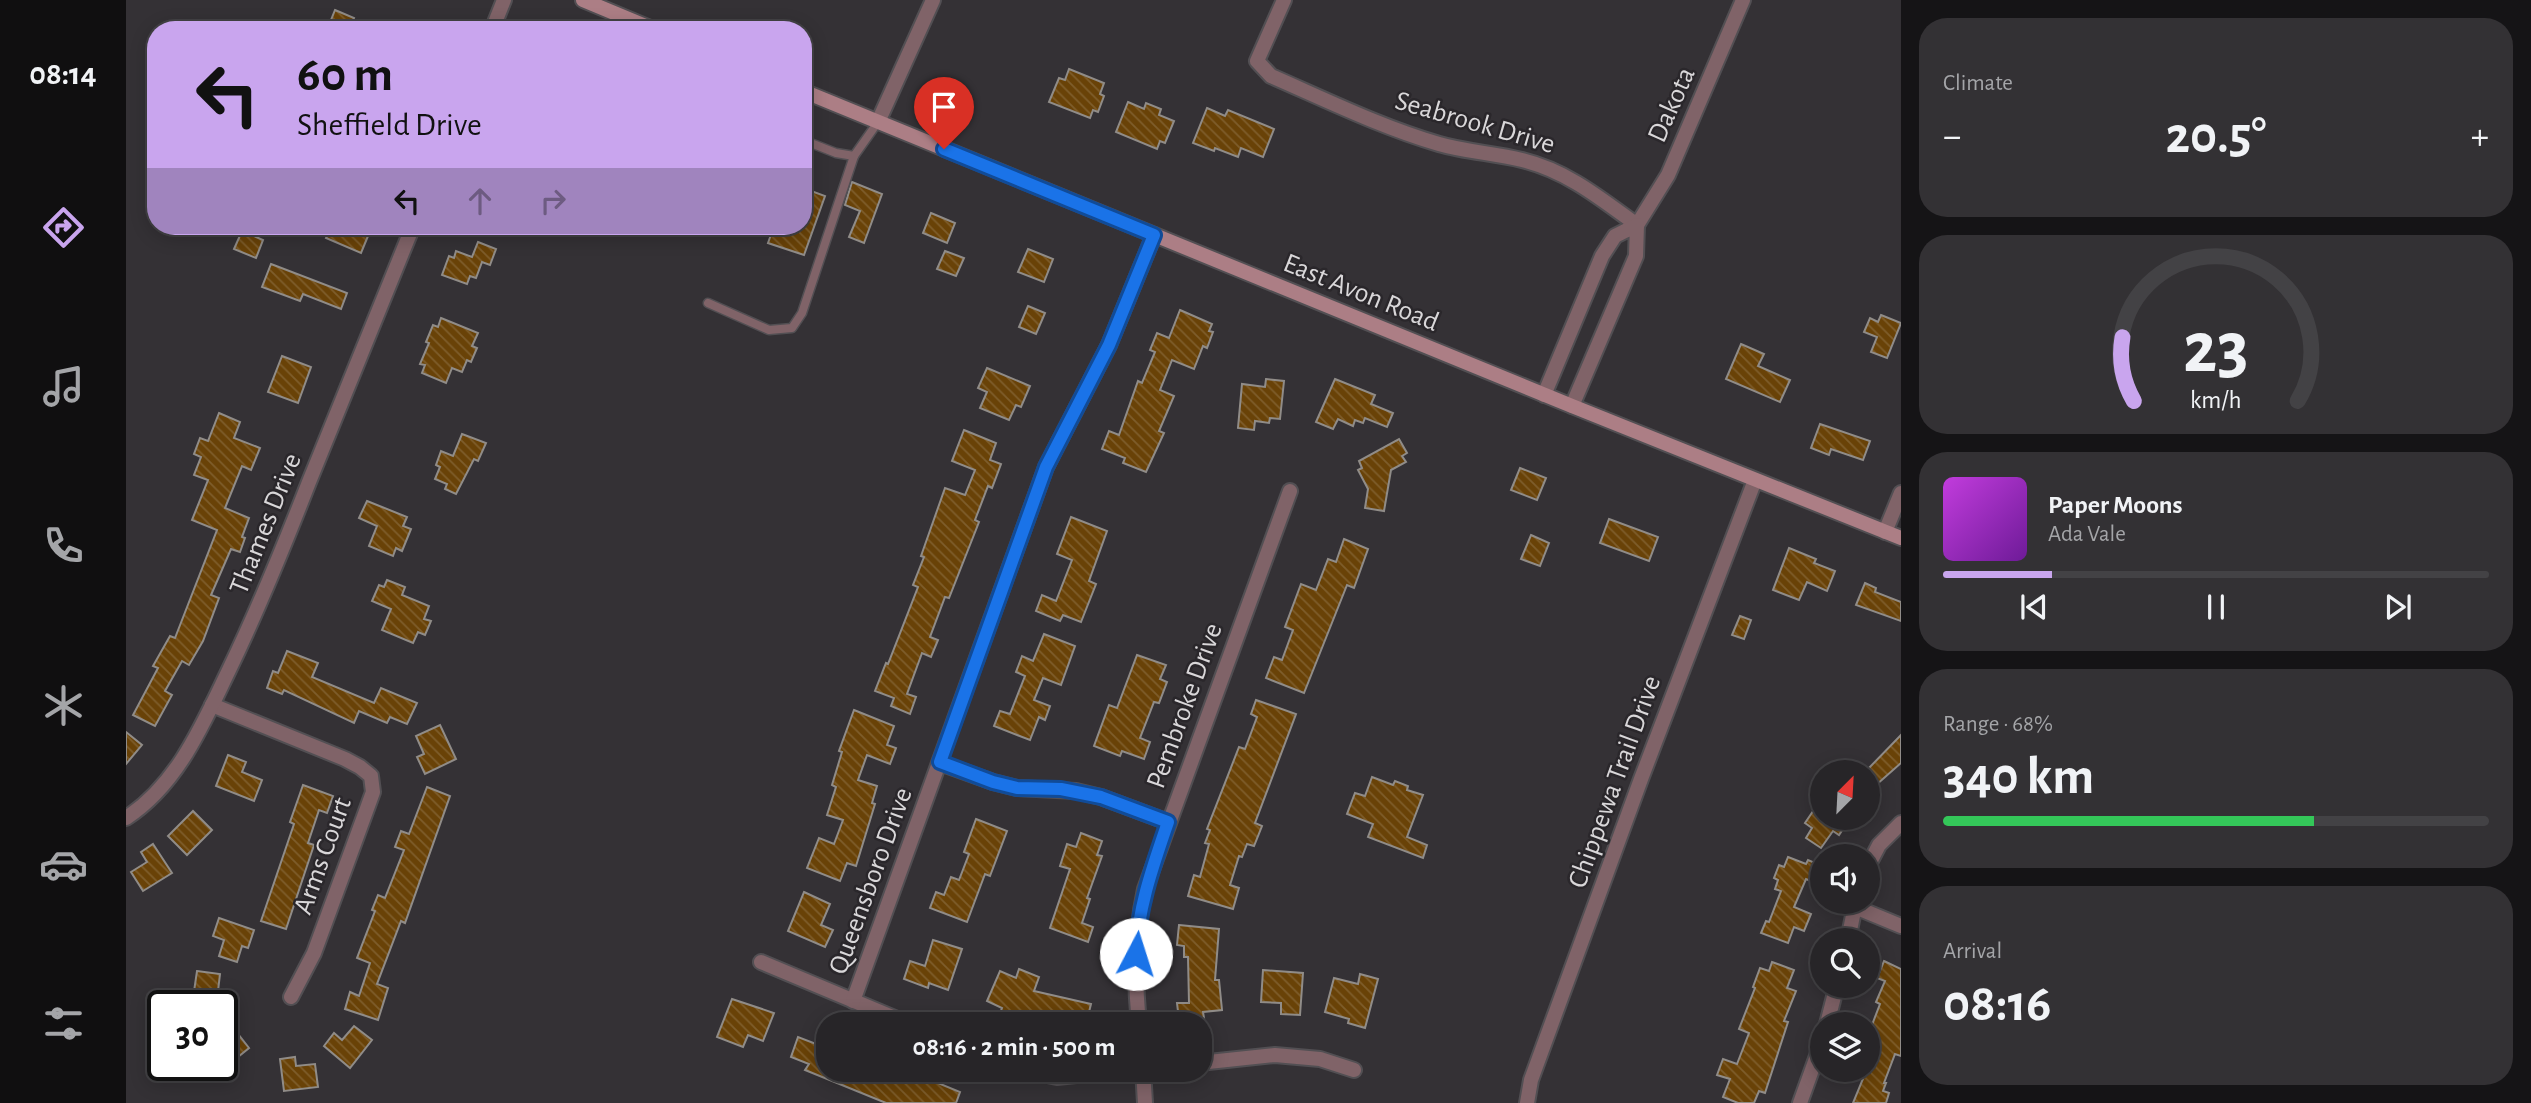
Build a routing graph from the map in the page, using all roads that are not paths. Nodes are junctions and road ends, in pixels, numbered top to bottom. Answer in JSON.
{"nodes":[{"id":1,"x":504,"y":0,"type":"edge"},
{"id":2,"x":933,"y":0,"type":"edge"},
{"id":3,"x":1284,"y":0,"type":"edge"},
{"id":4,"x":1743,"y":0,"type":"edge"},
{"id":5,"x":592,"y":2,"type":"edge"},
{"id":6,"x":496,"y":21,"type":"edge"},
{"id":7,"x":634,"y":21,"type":"edge"},
{"id":8,"x":812,"y":95,"type":"edge"},
{"id":9,"x":878,"y":122,"type":"junction"},
{"id":10,"x":812,"y":144,"type":"edge"},
{"id":11,"x":854,"y":156,"type":"junction"},
{"id":12,"x":1637,"y":225,"type":"junction"},
{"id":13,"x":409,"y":235,"type":"edge"},
{"id":14,"x":1154,"y":235,"type":"junction"},
{"id":15,"x":708,"y":303,"type":"dead end"},
{"id":16,"x":1544,"y":395,"type":"junction"},
{"id":17,"x":1572,"y":406,"type":"junction"},
{"id":18,"x":1755,"y":480,"type":"junction"},
{"id":19,"x":1290,"y":491,"type":"dead end"},
{"id":20,"x":1901,"y":493,"type":"edge"},
{"id":21,"x":1885,"y":531,"type":"junction"},
{"id":22,"x":1901,"y":538,"type":"edge"},
{"id":23,"x":212,"y":705,"type":"junction"},
{"id":24,"x":940,"y":762,"type":"junction"},
{"id":25,"x":126,"y":818,"type":"edge"},
{"id":26,"x":1168,"y":822,"type":"junction"},
{"id":27,"x":1901,"y":823,"type":"edge"},
{"id":28,"x":1880,"y":844,"type":"edge"},
{"id":29,"x":1876,"y":914,"type":"edge"},
{"id":30,"x":1901,"y":926,"type":"edge"},
{"id":31,"x":761,"y":962,"type":"dead end"},
{"id":32,"x":291,"y":996,"type":"dead end"},
{"id":33,"x":853,"y":1001,"type":"junction"},
{"id":34,"x":880,"y":1012,"type":"edge"},
{"id":35,"x":1138,"y":1012,"type":"edge"},
{"id":36,"x":1212,"y":1062,"type":"edge"},
{"id":37,"x":1354,"y":1070,"type":"dead end"},
{"id":38,"x":1810,"y":1075,"type":"edge"},
{"id":39,"x":1144,"y":1082,"type":"edge"},
{"id":40,"x":1145,"y":1103,"type":"edge"},
{"id":41,"x":1527,"y":1103,"type":"edge"},
{"id":42,"x":1800,"y":1103,"type":"edge"}],
"edges":[{"from":1,"to":6,"type":"street"},
{"from":2,"to":9,"type":"street"},
{"from":3,"to":12,"type":"street","name":"Seabrook Drive"},
{"from":4,"to":12,"type":"street","name":"Dakota"},
{"from":5,"to":7,"type":"main road"},
{"from":8,"to":9,"type":"main road","name":"East Avon Road"},
{"from":9,"to":11,"type":"lane"},
{"from":9,"to":14,"type":"main road","name":"East Avon Road"},
{"from":10,"to":11,"type":"lane"},
{"from":11,"to":15,"type":"lane"},
{"from":12,"to":16,"type":"street","name":"Dakota"},
{"from":12,"to":17,"type":"street","name":"Dakota"},
{"from":13,"to":23,"type":"street","name":"Thames Drive"},
{"from":14,"to":16,"type":"main road","name":"East Avon Road"},
{"from":14,"to":24,"type":"street","name":"Queensboro Drive"},
{"from":16,"to":17,"type":"main road","name":"East Avon Road"},
{"from":17,"to":18,"type":"main road","name":"East Avon Road"},
{"from":18,"to":21,"type":"main road","name":"East Avon Road"},
{"from":18,"to":41,"type":"street","name":"Chippewa Trail Drive"},
{"from":19,"to":26,"type":"street","name":"Pembroke Drive"},
{"from":20,"to":21,"type":"street"},
{"from":21,"to":22,"type":"main road","name":"East Avon Road"},
{"from":23,"to":25,"type":"street","name":"Thames Drive"},
{"from":23,"to":32,"type":"street","name":"Arms Court"},
{"from":24,"to":26,"type":"street"},
{"from":24,"to":33,"type":"street","name":"Queensboro Drive"},
{"from":26,"to":35,"type":"street","name":"Pembroke Drive"},
{"from":27,"to":28,"type":"street"},
{"from":29,"to":30,"type":"street"},
{"from":31,"to":33,"type":"street"},
{"from":33,"to":34,"type":"street"},
{"from":36,"to":37,"type":"street"},
{"from":38,"to":42,"type":"street"},
{"from":39,"to":40,"type":"street"}]}
